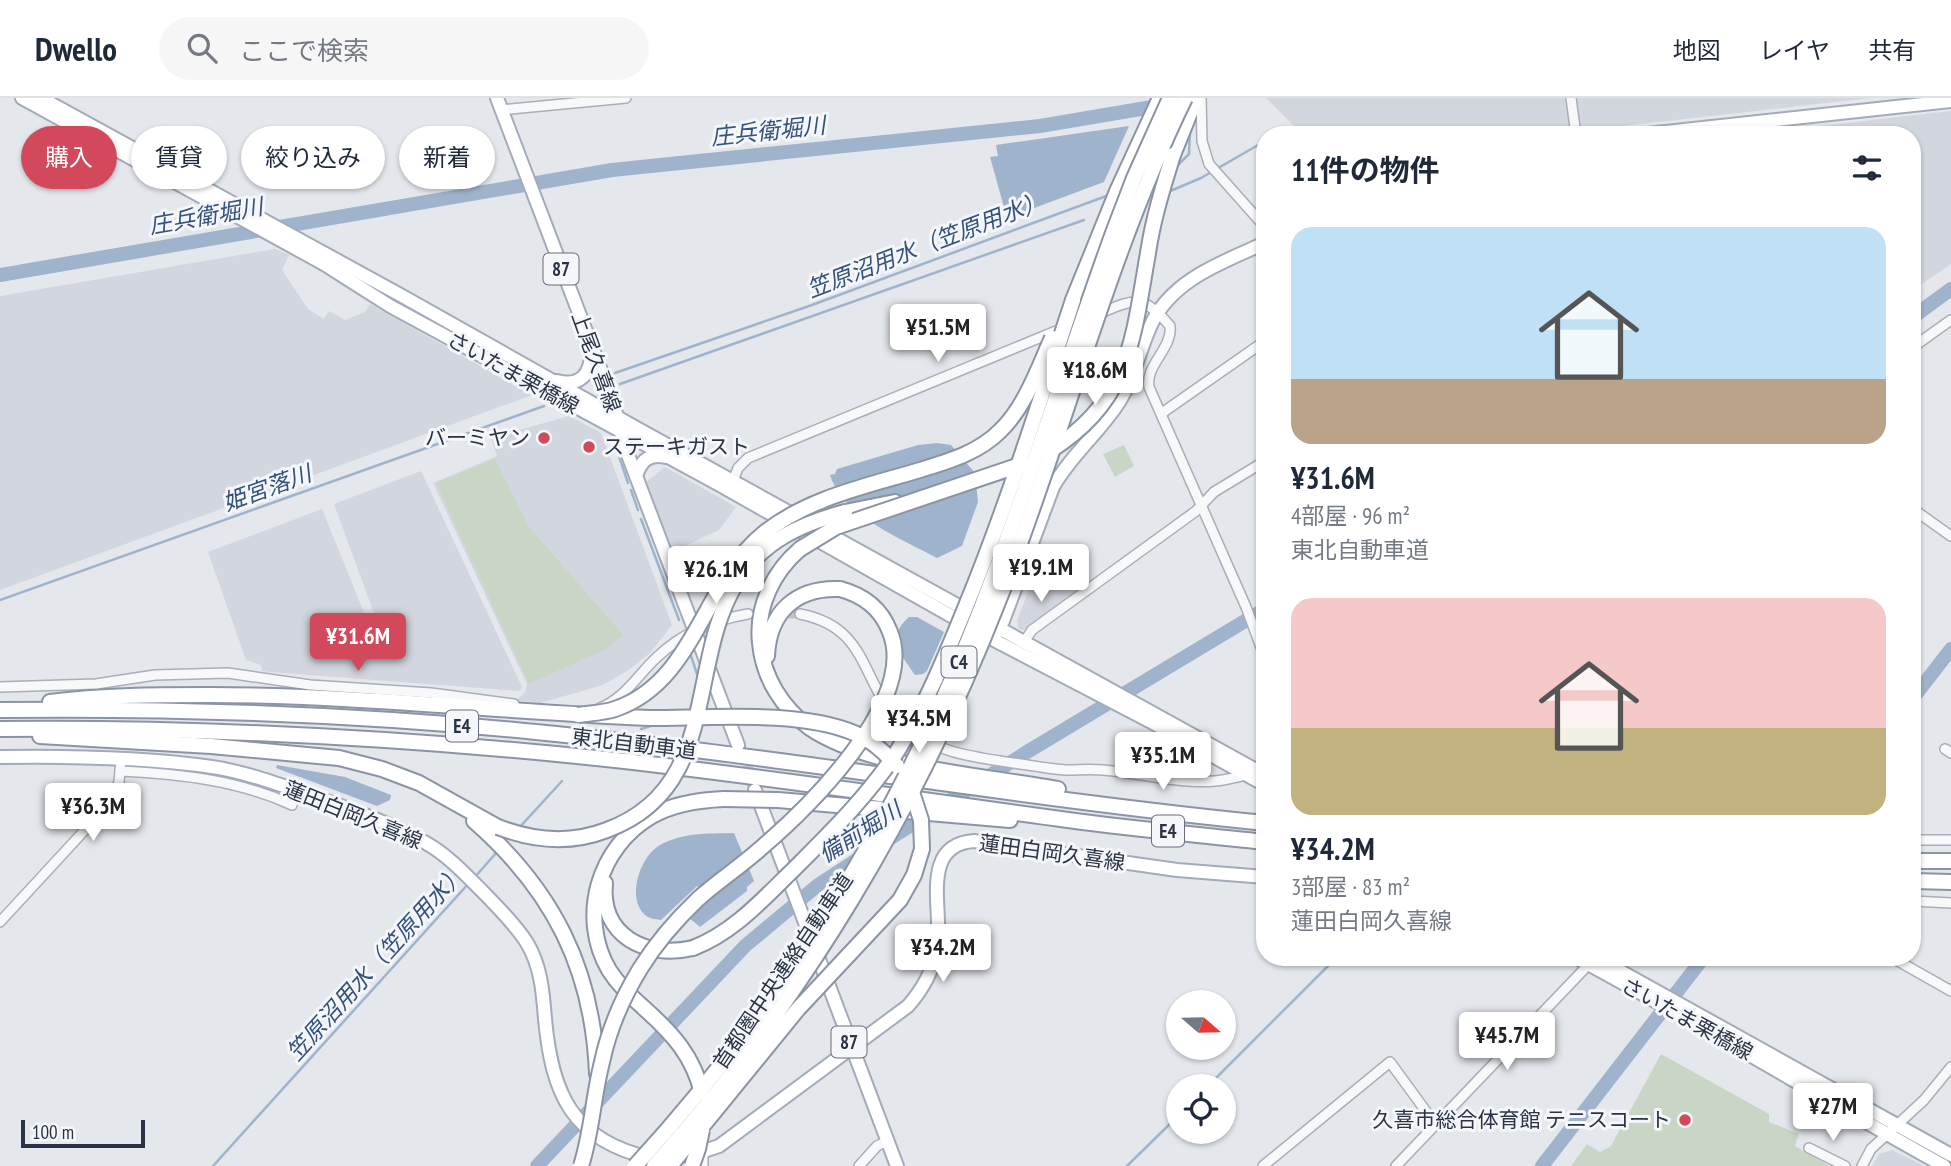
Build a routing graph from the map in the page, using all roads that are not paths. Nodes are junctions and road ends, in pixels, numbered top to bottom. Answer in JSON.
{"nodes":[{"id":1,"x":22,"y":98,"type":"edge"},
{"id":2,"x":41,"y":98,"type":"edge"},
{"id":3,"x":625,"y":98,"type":"edge"},
{"id":4,"x":1160,"y":98,"type":"edge"},
{"id":5,"x":1170,"y":98,"type":"edge"},
{"id":6,"x":1185,"y":98,"type":"edge"},
{"id":7,"x":1198,"y":98,"type":"edge"},
{"id":8,"x":1571,"y":98,"type":"edge"},
{"id":9,"x":1951,"y":101,"type":"edge"},
{"id":10,"x":499,"y":104,"type":"edge"},
{"id":11,"x":1575,"y":126,"type":"edge"},
{"id":12,"x":1720,"y":126,"type":"edge"},
{"id":13,"x":1256,"y":217,"type":"edge"},
{"id":14,"x":1256,"y":247,"type":"edge"},
{"id":15,"x":1073,"y":300,"type":"junction"},
{"id":16,"x":1158,"y":313,"type":"junction"},
{"id":17,"x":1951,"y":320,"type":"edge"},
{"id":18,"x":1921,"y":341,"type":"edge"},
{"id":19,"x":1256,"y":347,"type":"edge"},
{"id":20,"x":592,"y":348,"type":"junction"},
{"id":21,"x":546,"y":377,"type":"junction"},
{"id":22,"x":1162,"y":413,"type":"junction"},
{"id":23,"x":617,"y":416,"type":"junction"},
{"id":24,"x":620,"y":430,"type":"junction"},
{"id":25,"x":670,"y":458,"type":"junction"},
{"id":26,"x":1256,"y":466,"type":"edge"},
{"id":27,"x":636,"y":476,"type":"junction"},
{"id":28,"x":733,"y":481,"type":"junction"},
{"id":29,"x":924,"y":497,"type":"junction"},
{"id":30,"x":1202,"y":506,"type":"junction"},
{"id":31,"x":1921,"y":515,"type":"edge"},
{"id":32,"x":1951,"y":536,"type":"edge"},
{"id":33,"x":748,"y":614,"type":"tunnel mouth"},
{"id":34,"x":800,"y":614,"type":"tunnel mouth"},
{"id":35,"x":694,"y":630,"type":"junction"},
{"id":36,"x":995,"y":634,"type":"junction"},
{"id":37,"x":1256,"y":635,"type":"edge"},
{"id":38,"x":1024,"y":642,"type":"junction"},
{"id":39,"x":0,"y":687,"type":"edge"},
{"id":40,"x":774,"y":688,"type":"junction"},
{"id":41,"x":1098,"y":689,"type":"junction"},
{"id":42,"x":0,"y":709,"type":"edge"},
{"id":43,"x":578,"y":715,"type":"junction"},
{"id":44,"x":0,"y":730,"type":"edge"},
{"id":45,"x":738,"y":745,"type":"tunnel mouth"},
{"id":46,"x":3,"y":757,"type":"edge"},
{"id":47,"x":121,"y":765,"type":"junction"},
{"id":48,"x":1256,"y":770,"type":"edge"},
{"id":49,"x":1256,"y":773,"type":"edge"},
{"id":50,"x":755,"y":790,"type":"tunnel mouth"},
{"id":51,"x":292,"y":805,"type":"dead end"},
{"id":52,"x":1138,"y":808,"type":"junction"},
{"id":53,"x":1070,"y":820,"type":"junction"},
{"id":54,"x":1256,"y":822,"type":"edge"},
{"id":55,"x":495,"y":832,"type":"junction"},
{"id":56,"x":1921,"y":840,"type":"edge"},
{"id":57,"x":1951,"y":840,"type":"edge"},
{"id":58,"x":1256,"y":841,"type":"edge"},
{"id":59,"x":615,"y":852,"type":"junction"},
{"id":60,"x":1921,"y":861,"type":"edge"},
{"id":61,"x":1951,"y":861,"type":"edge"},
{"id":62,"x":1256,"y":876,"type":"edge"},
{"id":63,"x":1921,"y":881,"type":"edge"},
{"id":64,"x":1951,"y":882,"type":"edge"},
{"id":65,"x":1921,"y":902,"type":"edge"},
{"id":66,"x":1951,"y":904,"type":"edge"},
{"id":67,"x":0,"y":922,"type":"edge"},
{"id":68,"x":1587,"y":966,"type":"edge"},
{"id":69,"x":1606,"y":966,"type":"edge"},
{"id":70,"x":1907,"y":966,"type":"edge"},
{"id":71,"x":1951,"y":991,"type":"edge"},
{"id":72,"x":1677,"y":1008,"type":"junction"},
{"id":73,"x":852,"y":1048,"type":"junction"},
{"id":74,"x":1951,"y":1067,"type":"edge"},
{"id":75,"x":597,"y":1087,"type":"junction"},
{"id":76,"x":1436,"y":1125,"type":"junction"},
{"id":77,"x":1897,"y":1125,"type":"junction"},
{"id":78,"x":1885,"y":1134,"type":"junction"},
{"id":79,"x":887,"y":1141,"type":"junction"},
{"id":80,"x":1809,"y":1148,"type":"dead end"},
{"id":81,"x":1951,"y":1155,"type":"edge"},
{"id":82,"x":703,"y":1160,"type":"edge"},
{"id":83,"x":581,"y":1166,"type":"edge"},
{"id":84,"x":635,"y":1166,"type":"edge"},
{"id":85,"x":654,"y":1166,"type":"edge"},
{"id":86,"x":670,"y":1166,"type":"edge"},
{"id":87,"x":692,"y":1166,"type":"edge"},
{"id":88,"x":859,"y":1166,"type":"edge"},
{"id":89,"x":897,"y":1166,"type":"edge"},
{"id":90,"x":1263,"y":1166,"type":"edge"},
{"id":91,"x":1396,"y":1166,"type":"edge"},
{"id":92,"x":1845,"y":1166,"type":"edge"},
{"id":93,"x":1862,"y":1166,"type":"edge"},
{"id":94,"x":1944,"y":1166,"type":"edge"}],
"edges":[{"from":1,"to":24,"type":"main road","name":"さいたま栗橋線"},
{"from":2,"to":21,"type":"main road","name":"さいたま栗橋線"},
{"from":3,"to":10,"type":"street"},
{"from":4,"to":15,"type":"highway"},
{"from":5,"to":84,"type":"highway","name":"首都圏中央連絡自動車道","number":"C4","bridge":true},
{"from":6,"to":85,"type":"highway","name":"首都圏中央連絡自動車道","number":"C4","bridge":true},
{"from":7,"to":13,"type":"street"},
{"from":7,"to":29,"type":"highway","bridge":true},
{"from":8,"to":11,"type":"street"},
{"from":9,"to":12,"type":"main road"},
{"from":10,"to":20,"type":"main road","name":"上尾久喜線","number":"87"},
{"from":14,"to":16,"type":"main road"},
{"from":15,"to":43,"type":"highway","bridge":true},
{"from":15,"to":59,"type":"highway","bridge":true},
{"from":16,"to":22,"type":"street"},
{"from":16,"to":28,"type":"street"},
{"from":16,"to":36,"type":"main road"},
{"from":17,"to":18,"type":"street"},
{"from":19,"to":22,"type":"street"},
{"from":20,"to":21,"type":"main road"},
{"from":20,"to":23,"type":"main road","name":"上尾久喜線","number":"87"},
{"from":21,"to":23,"type":"main road","name":"さいたま栗橋線"},
{"from":22,"to":30,"type":"street"},
{"from":23,"to":24,"type":"main road","name":"上尾久喜線","number":"87"},
{"from":23,"to":28,"type":"main road","name":"さいたま栗橋線"},
{"from":24,"to":25,"type":"main road","name":"さいたま栗橋線"},
{"from":24,"to":27,"type":"main road","name":"上尾久喜線","number":"87"},
{"from":25,"to":27,"type":"main road"},
{"from":25,"to":36,"type":"main road","name":"さいたま栗橋線"},
{"from":26,"to":30,"type":"street"},
{"from":27,"to":35,"type":"main road","name":"上尾久喜線","number":"87"},
{"from":28,"to":36,"type":"main road","name":"さいたま栗橋線"},
{"from":29,"to":40,"type":"highway","bridge":true},
{"from":29,"to":55,"type":"highway","bridge":true},
{"from":30,"to":37,"type":"street"},
{"from":30,"to":38,"type":"street"},
{"from":31,"to":32,"type":"street"},
{"from":33,"to":35,"type":"street"},
{"from":34,"to":49,"type":"street"},
{"from":35,"to":39,"type":"street"},
{"from":35,"to":45,"type":"main road","name":"上尾久喜線","number":"87"},
{"from":36,"to":38,"type":"main road","name":"さいたま栗橋線"},
{"from":36,"to":41,"type":"main road","name":"さいたま栗橋線"},
{"from":38,"to":41,"type":"main road","name":"さいたま栗橋線"},
{"from":40,"to":52,"type":"highway"},
{"from":40,"to":75,"type":"highway","bridge":true},
{"from":41,"to":48,"type":"main road","name":"さいたま栗橋線"},
{"from":42,"to":43,"type":"highway"},
{"from":42,"to":52,"type":"highway","name":"東北自動車道","number":"E4"},
{"from":43,"to":86,"type":"highway","bridge":true},
{"from":44,"to":53,"type":"highway","name":"東北自動車道","number":"E4","bridge":true},
{"from":44,"to":55,"type":"highway"},
{"from":46,"to":47,"type":"main road","name":"蓮田白岡久喜線"},
{"from":47,"to":51,"type":"street"},
{"from":47,"to":67,"type":"street"},
{"from":47,"to":82,"type":"main road","name":"蓮田白岡久喜線"},
{"from":50,"to":73,"type":"main road","number":"87"},
{"from":52,"to":54,"type":"highway","name":"東北自動車道","number":"E4"},
{"from":53,"to":58,"type":"highway","name":"東北自動車道","number":"E4"},
{"from":53,"to":59,"type":"highway","bridge":true},
{"from":55,"to":75,"type":"highway","bridge":true},
{"from":56,"to":57,"type":"street"},
{"from":59,"to":87,"type":"highway","bridge":true},
{"from":60,"to":61,"type":"highway"},
{"from":62,"to":73,"type":"main road","name":"蓮田白岡久喜線"},
{"from":63,"to":64,"type":"highway"},
{"from":65,"to":66,"type":"street"},
{"from":68,"to":76,"type":"street"},
{"from":69,"to":72,"type":"main road","name":"さいたま栗橋線"},
{"from":70,"to":71,"type":"street"},
{"from":72,"to":77,"type":"main road","name":"さいたま栗橋線"},
{"from":72,"to":78,"type":"main road","name":"さいたま栗橋線"},
{"from":73,"to":79,"type":"main road","number":"87"},
{"from":73,"to":82,"type":"main road","name":"蓮田白岡久喜線"},
{"from":74,"to":77,"type":"street"},
{"from":75,"to":83,"type":"highway","bridge":true},
{"from":76,"to":90,"type":"street"},
{"from":76,"to":91,"type":"street"},
{"from":77,"to":78,"type":"street"},
{"from":77,"to":81,"type":"main road","name":"さいたま栗橋線"},
{"from":78,"to":93,"type":"street"},
{"from":78,"to":94,"type":"main road","name":"さいたま栗橋線"},
{"from":79,"to":88,"type":"street"},
{"from":79,"to":89,"type":"main road","number":"87"},
{"from":80,"to":92,"type":"street"}]}
